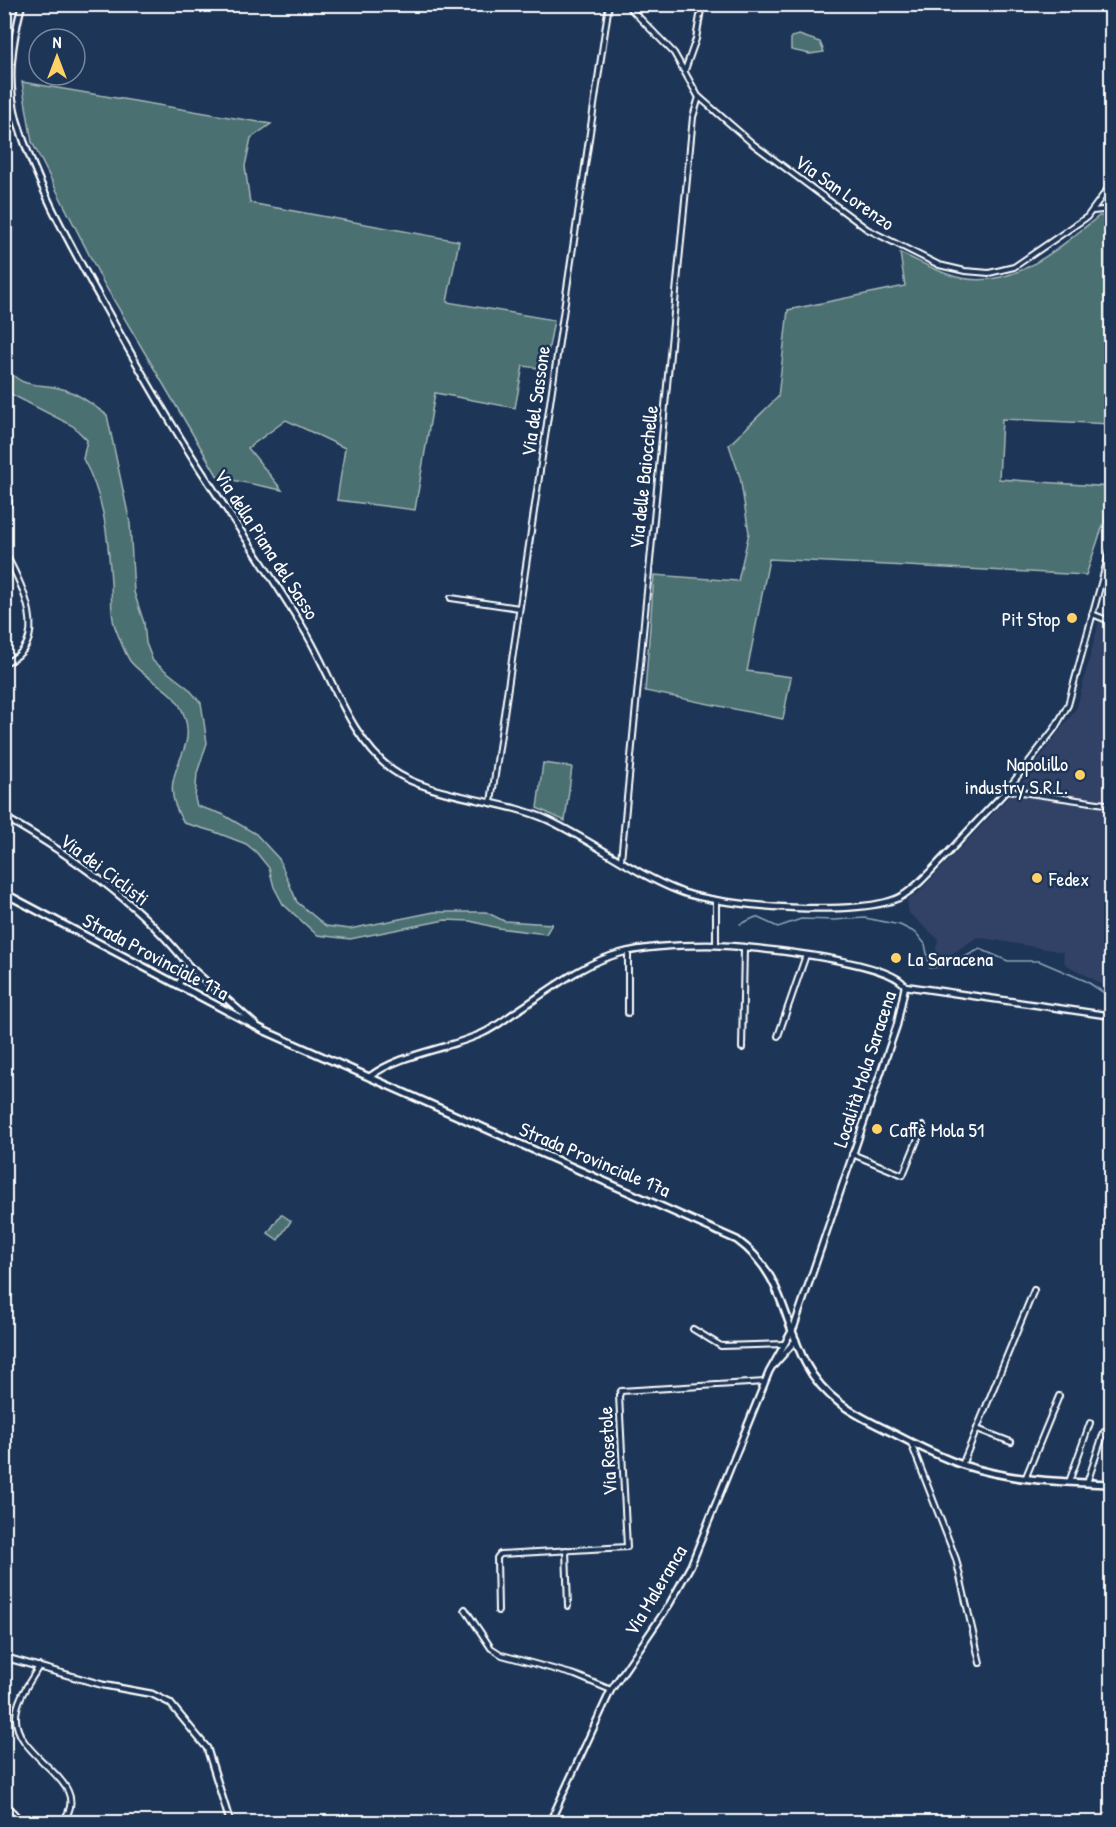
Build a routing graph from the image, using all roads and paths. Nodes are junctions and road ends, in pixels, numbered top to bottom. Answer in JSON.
{"nodes":[{"id":1,"x":22,"y":4,"type":"edge"},
{"id":2,"x":609,"y":4,"type":"edge"},
{"id":3,"x":626,"y":4,"type":"edge"},
{"id":4,"x":702,"y":4,"type":"edge"},
{"id":5,"x":685,"y":70,"type":"junction"},
{"id":6,"x":699,"y":97,"type":"junction"},
{"id":7,"x":1112,"y":183,"type":"edge"},
{"id":8,"x":1112,"y":209,"type":"edge"},
{"id":9,"x":1093,"y":212,"type":"junction"},
{"id":10,"x":4,"y":485,"type":"edge"},
{"id":11,"x":4,"y":517,"type":"edge"},
{"id":12,"x":1112,"y":543,"type":"edge"},
{"id":13,"x":4,"y":551,"type":"edge"},
{"id":14,"x":451,"y":598,"type":"dead end"},
{"id":15,"x":519,"y":608,"type":"junction"},
{"id":16,"x":1092,"y":614,"type":"junction"},
{"id":17,"x":1112,"y":622,"type":"edge"},
{"id":18,"x":4,"y":663,"type":"edge"},
{"id":19,"x":1007,"y":790,"type":"junction"},
{"id":20,"x":491,"y":802,"type":"junction"},
{"id":21,"x":1111,"y":804,"type":"edge"},
{"id":22,"x":4,"y":817,"type":"edge"},
{"id":23,"x":621,"y":860,"type":"junction"},
{"id":24,"x":4,"y":893,"type":"edge"},
{"id":25,"x":716,"y":902,"type":"junction"},
{"id":26,"x":717,"y":945,"type":"junction"},
{"id":27,"x":744,"y":948,"type":"junction"},
{"id":28,"x":628,"y":951,"type":"junction"},
{"id":29,"x":806,"y":954,"type":"junction"},
{"id":30,"x":189,"y":966,"type":"junction"},
{"id":31,"x":178,"y":985,"type":"junction"},
{"id":32,"x":905,"y":986,"type":"junction"},
{"id":33,"x":628,"y":1013,"type":"dead end"},
{"id":34,"x":1112,"y":1016,"type":"edge"},
{"id":35,"x":258,"y":1027,"type":"junction"},
{"id":36,"x":778,"y":1036,"type":"dead end"},
{"id":37,"x":742,"y":1048,"type":"dead end"},
{"id":38,"x":369,"y":1077,"type":"junction"},
{"id":39,"x":923,"y":1126,"type":"dead end"},
{"id":40,"x":852,"y":1154,"type":"junction"},
{"id":41,"x":1034,"y":1290,"type":"dead end"},
{"id":42,"x":693,"y":1329,"type":"dead end"},
{"id":43,"x":792,"y":1331,"type":"junction"},
{"id":44,"x":796,"y":1340,"type":"junction"},
{"id":45,"x":784,"y":1344,"type":"junction"},
{"id":46,"x":772,"y":1367,"type":"junction"},
{"id":47,"x":765,"y":1382,"type":"junction"},
{"id":48,"x":1059,"y":1396,"type":"dead end"},
{"id":49,"x":1090,"y":1423,"type":"dead end"},
{"id":50,"x":977,"y":1429,"type":"junction"},
{"id":51,"x":1104,"y":1432,"type":"dead end"},
{"id":52,"x":910,"y":1442,"type":"junction"},
{"id":53,"x":1011,"y":1442,"type":"dead end"},
{"id":54,"x":962,"y":1465,"type":"junction"},
{"id":55,"x":1024,"y":1479,"type":"junction"},
{"id":56,"x":1069,"y":1483,"type":"junction"},
{"id":57,"x":1087,"y":1484,"type":"junction"},
{"id":58,"x":1112,"y":1484,"type":"edge"},
{"id":59,"x":566,"y":1550,"type":"junction"},
{"id":60,"x":568,"y":1606,"type":"dead end"},
{"id":61,"x":465,"y":1609,"type":"dead end"},
{"id":62,"x":498,"y":1611,"type":"dead end"},
{"id":63,"x":4,"y":1657,"type":"edge"},
{"id":64,"x":980,"y":1663,"type":"dead end"},
{"id":65,"x":39,"y":1665,"type":"junction"},
{"id":66,"x":611,"y":1690,"type":"junction"},
{"id":67,"x":4,"y":1802,"type":"edge"},
{"id":68,"x":22,"y":1822,"type":"edge"},
{"id":69,"x":62,"y":1822,"type":"edge"},
{"id":70,"x":230,"y":1822,"type":"edge"},
{"id":71,"x":550,"y":1822,"type":"edge"}],
"edges":[{"from":1,"to":20,"type":"street","name":"Via della Piana del Sasso"},
{"from":2,"to":15,"type":"street","name":"Via del Sassone"},
{"from":3,"to":5,"type":"street","name":"Via San Lorenzo"},
{"from":4,"to":5,"type":"street"},
{"from":5,"to":6,"type":"street","name":"Via San Lorenzo"},
{"from":6,"to":9,"type":"street","name":"Via San Lorenzo"},
{"from":6,"to":23,"type":"street","name":"Via delle Baiocchelle"},
{"from":7,"to":9,"type":"street"},
{"from":8,"to":9,"type":"street"},
{"from":10,"to":11,"type":"street"},
{"from":12,"to":16,"type":"street"},
{"from":13,"to":18,"type":"street"},
{"from":14,"to":15,"type":"street"},
{"from":15,"to":20,"type":"street","name":"Via del Sassone"},
{"from":16,"to":17,"type":"street"},
{"from":16,"to":19,"type":"street"},
{"from":19,"to":21,"type":"street"},
{"from":19,"to":25,"type":"street","name":"Via della Piana del Sasso"},
{"from":20,"to":23,"type":"street","name":"Via della Piana del Sasso"},
{"from":22,"to":30,"type":"street","name":"Via dei Ciclisti"},
{"from":23,"to":25,"type":"street","name":"Via della Piana del Sasso"},
{"from":24,"to":31,"type":"main road","name":"Strada Provinciale 17a"},
{"from":25,"to":26,"type":"street"},
{"from":26,"to":27,"type":"street","name":"Località Mola Saracena"},
{"from":26,"to":28,"type":"street","name":"Località Mola Saracena"},
{"from":27,"to":29,"type":"street","name":"Località Mola Saracena"},
{"from":27,"to":37,"type":"street"},
{"from":28,"to":33,"type":"street"},
{"from":28,"to":38,"type":"street","name":"Località Mola Saracena"},
{"from":29,"to":32,"type":"street","name":"Località Mola Saracena"},
{"from":29,"to":36,"type":"street"},
{"from":30,"to":31,"type":"street"},
{"from":30,"to":35,"type":"street","name":"Via dei Ciclisti"},
{"from":31,"to":35,"type":"main road","name":"Strada Provinciale 17a"},
{"from":32,"to":34,"type":"street"},
{"from":32,"to":40,"type":"street","name":"Località Mola Saracena"},
{"from":35,"to":38,"type":"main road","name":"Strada Provinciale 17a"},
{"from":38,"to":43,"type":"main road","name":"Strada Provinciale 17a"},
{"from":39,"to":40,"type":"street"},
{"from":40,"to":43,"type":"street","name":"Località Mola Saracena"},
{"from":41,"to":50,"type":"street"},
{"from":42,"to":45,"type":"street"},
{"from":43,"to":44,"type":"main road","name":"Strada Provinciale 17a"},
{"from":43,"to":45,"type":"street","name":"Località Mola Saracena"},
{"from":44,"to":46,"type":"street"},
{"from":44,"to":52,"type":"main road","name":"Strada Provinciale 17a"},
{"from":45,"to":46,"type":"street","name":"Località Mola Saracena"},
{"from":46,"to":47,"type":"street","name":"Via Maleranca"},
{"from":47,"to":59,"type":"street","name":"Via Rosetole"},
{"from":47,"to":66,"type":"street","name":"Via Maleranca"},
{"from":48,"to":55,"type":"street"},
{"from":49,"to":56,"type":"street"},
{"from":50,"to":53,"type":"street"},
{"from":50,"to":54,"type":"street"},
{"from":51,"to":57,"type":"street"},
{"from":52,"to":54,"type":"main road","name":"Strada Provinciale 17a"},
{"from":52,"to":64,"type":"street"},
{"from":54,"to":55,"type":"main road","name":"Strada Provinciale 17a"},
{"from":55,"to":56,"type":"main road","name":"Strada Provinciale 17a"},
{"from":56,"to":57,"type":"main road","name":"Strada Provinciale 17a"},
{"from":57,"to":58,"type":"main road","name":"Strada Provinciale 17a"},
{"from":59,"to":60,"type":"street"},
{"from":59,"to":62,"type":"street"},
{"from":61,"to":66,"type":"street"},
{"from":63,"to":65,"type":"street"},
{"from":65,"to":69,"type":"street"},
{"from":65,"to":70,"type":"street"},
{"from":66,"to":71,"type":"street","name":"Via Maleranca"},
{"from":67,"to":68,"type":"street"}]}
